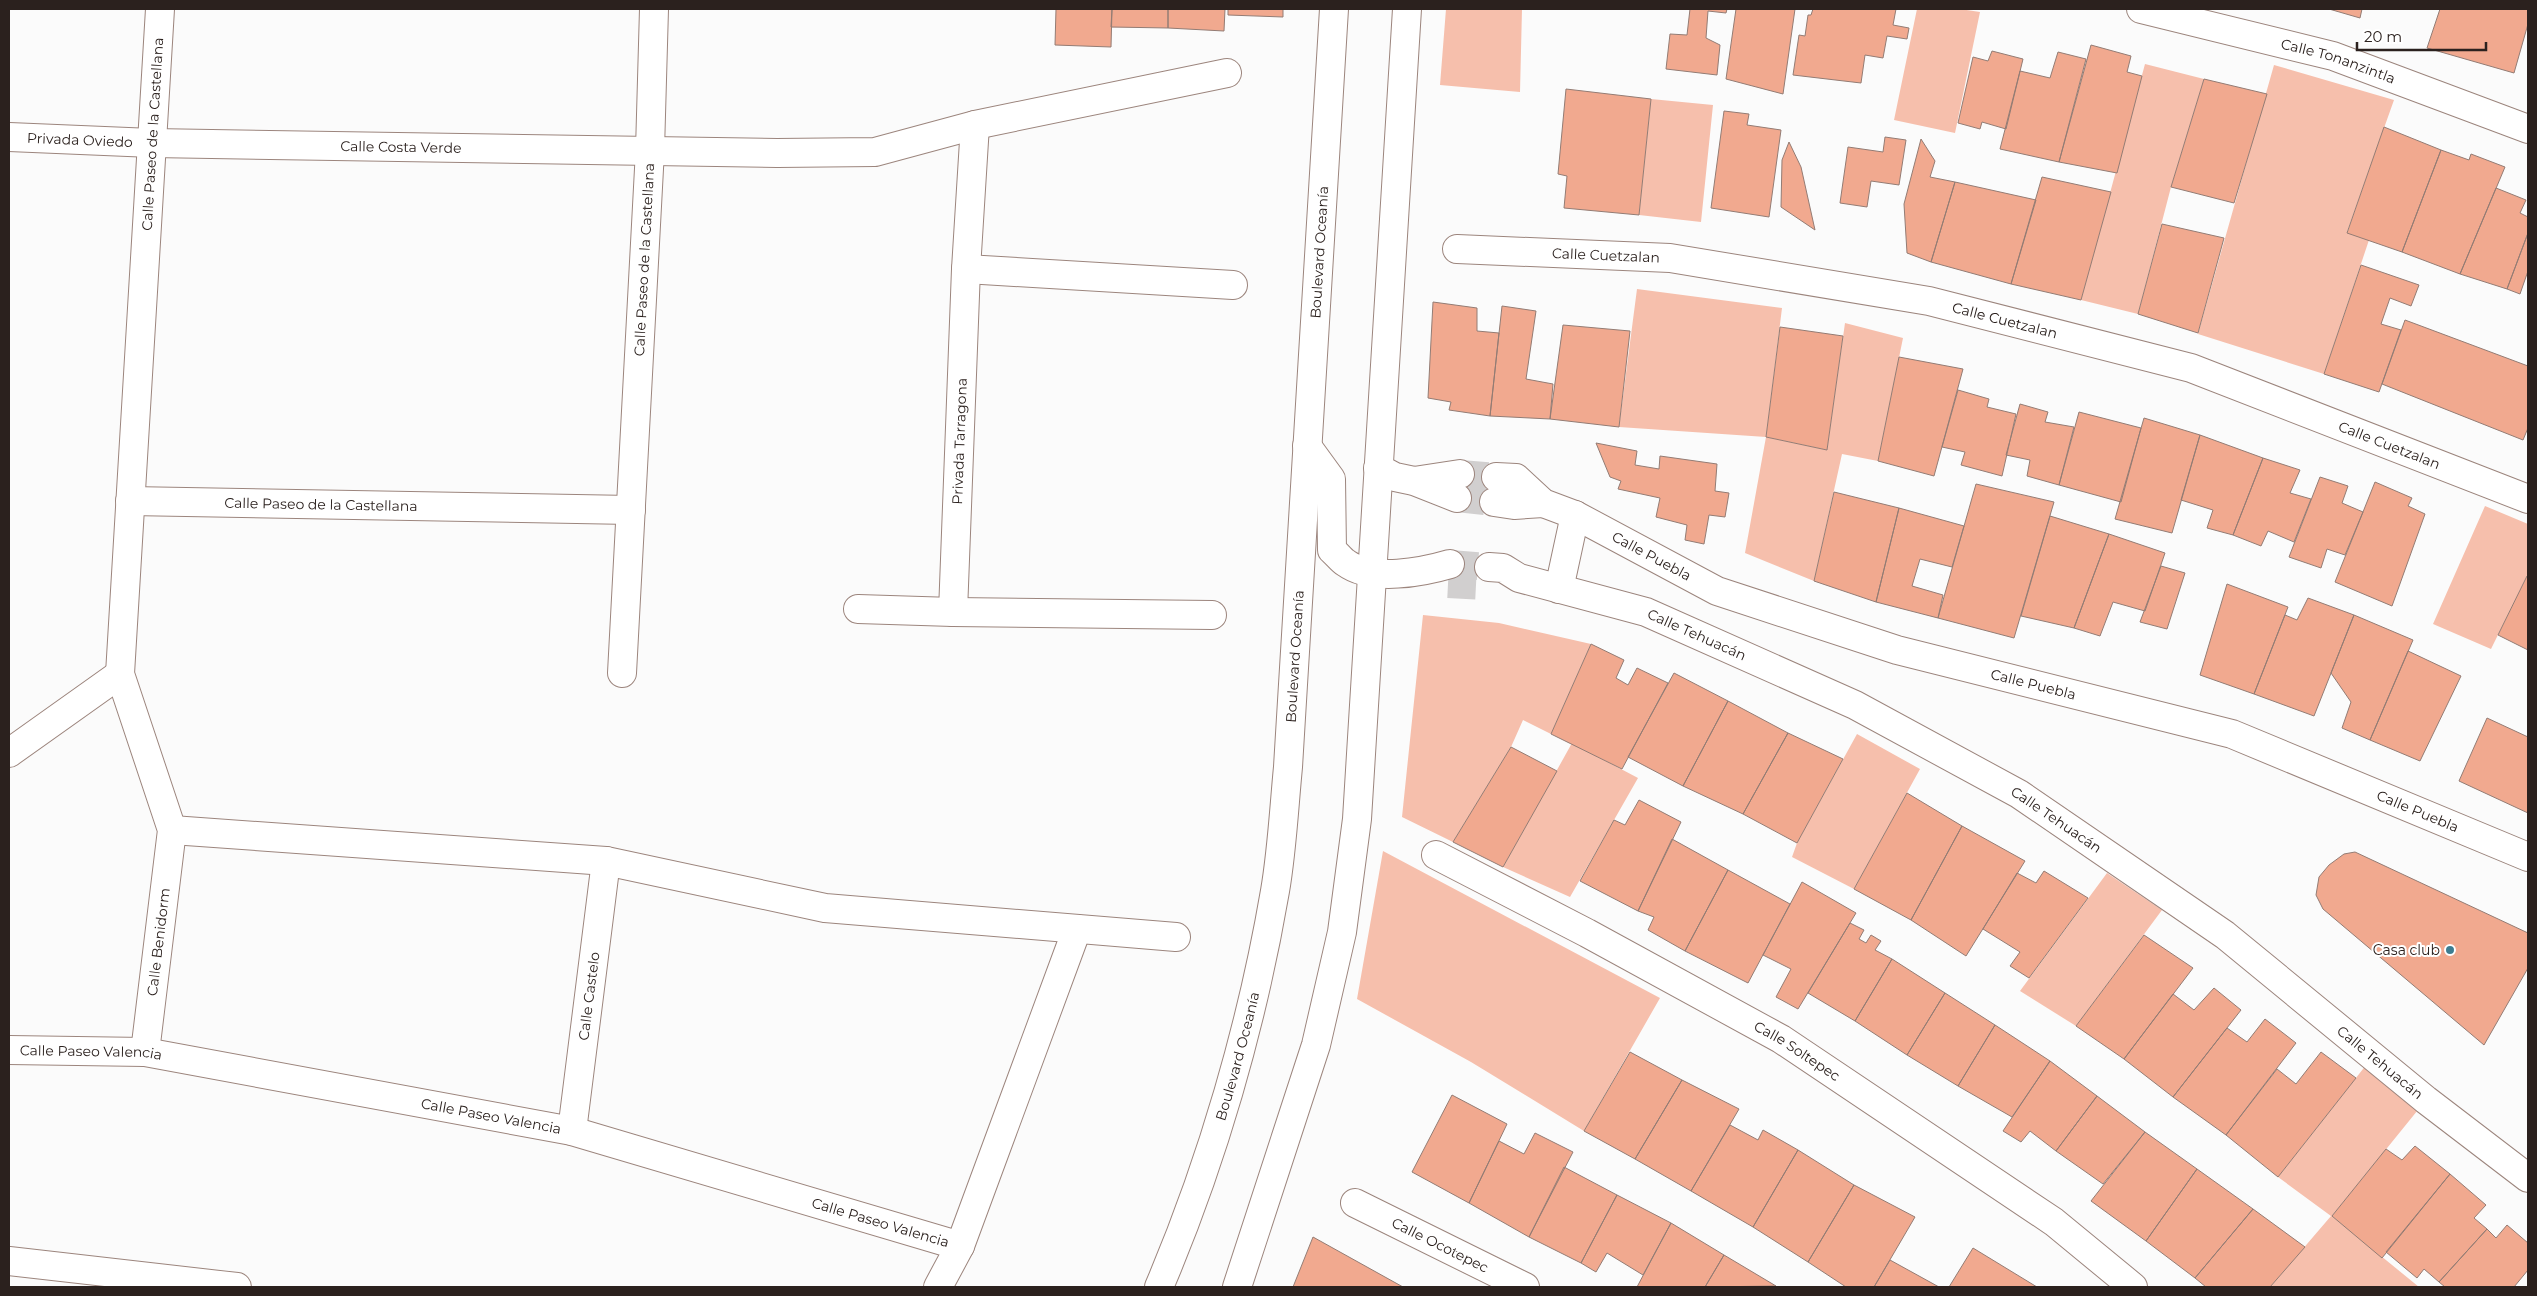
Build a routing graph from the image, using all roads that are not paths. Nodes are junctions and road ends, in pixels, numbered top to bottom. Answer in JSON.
{"nodes":[{"id":1,"x":160,"y":9,"type":"edge"},
{"id":2,"x":654,"y":9,"type":"edge"},
{"id":3,"x":1334,"y":9,"type":"edge"},
{"id":4,"x":1406,"y":9,"type":"edge"},
{"id":5,"x":2142,"y":9,"type":"edge"},
{"id":6,"x":1227,"y":73,"type":"dead end"},
{"id":7,"x":975,"y":125,"type":"junction"},
{"id":8,"x":2528,"y":129,"type":"edge"},
{"id":9,"x":9,"y":137,"type":"edge"},
{"id":10,"x":152,"y":143,"type":"junction"},
{"id":11,"x":650,"y":150,"type":"junction"},
{"id":12,"x":1457,"y":249,"type":"dead end"},
{"id":13,"x":966,"y":269,"type":"junction"},
{"id":14,"x":1233,"y":284,"type":"dead end"},
{"id":15,"x":1308,"y":446,"type":"junction"},
{"id":16,"x":1378,"y":468,"type":"junction"},
{"id":17,"x":1458,"y":486,"type":"tunnel mouth"},
{"id":18,"x":1495,"y":490,"type":"tunnel mouth"},
{"id":19,"x":2528,"y":499,"type":"edge"},
{"id":20,"x":130,"y":500,"type":"junction"},
{"id":21,"x":631,"y":510,"type":"junction"},
{"id":22,"x":1575,"y":515,"type":"junction"},
{"id":23,"x":1372,"y":573,"type":"junction"},
{"id":24,"x":1449,"y":574,"type":"tunnel mouth"},
{"id":25,"x":1488,"y":576,"type":"tunnel mouth"},
{"id":26,"x":1559,"y":589,"type":"junction"},
{"id":27,"x":858,"y":608,"type":"dead end"},
{"id":28,"x":953,"y":612,"type":"junction"},
{"id":29,"x":1212,"y":615,"type":"dead end"},
{"id":30,"x":622,"y":673,"type":"dead end"},
{"id":31,"x":120,"y":674,"type":"junction"},
{"id":32,"x":9,"y":753,"type":"edge"},
{"id":33,"x":172,"y":830,"type":"junction"},
{"id":34,"x":1436,"y":855,"type":"dead end"},
{"id":35,"x":2528,"y":856,"type":"edge"},
{"id":36,"x":606,"y":861,"type":"junction"},
{"id":37,"x":1077,"y":929,"type":"junction"},
{"id":38,"x":1176,"y":937,"type":"dead end"},
{"id":39,"x":9,"y":1050,"type":"edge"},
{"id":40,"x":144,"y":1052,"type":"junction"},
{"id":41,"x":572,"y":1131,"type":"junction"},
{"id":42,"x":2528,"y":1178,"type":"edge"},
{"id":43,"x":1355,"y":1203,"type":"dead end"},
{"id":44,"x":960,"y":1246,"type":"junction"},
{"id":45,"x":9,"y":1261,"type":"edge"},
{"id":46,"x":237,"y":1287,"type":"edge"},
{"id":47,"x":938,"y":1287,"type":"edge"},
{"id":48,"x":1159,"y":1287,"type":"edge"},
{"id":49,"x":1237,"y":1287,"type":"edge"},
{"id":50,"x":1524,"y":1287,"type":"edge"},
{"id":51,"x":2133,"y":1287,"type":"edge"}],
"edges":[{"from":1,"to":10,"type":"street","name":"Calle Paseo de la Castellana"},
{"from":2,"to":11,"type":"street","name":"Calle Paseo de la Castellana"},
{"from":3,"to":15,"type":"street","name":"Boulevard Oceanía"},
{"from":4,"to":16,"type":"street"},
{"from":5,"to":8,"type":"street","name":"Calle Tonanzintla"},
{"from":6,"to":7,"type":"street"},
{"from":7,"to":11,"type":"street"},
{"from":7,"to":13,"type":"street","name":"Privada Tarragona"},
{"from":9,"to":10,"type":"street","name":"Privada Oviedo"},
{"from":10,"to":11,"type":"street","name":"Calle Costa Verde"},
{"from":10,"to":20,"type":"street","name":"Calle Paseo de la Castellana"},
{"from":11,"to":21,"type":"street","name":"Calle Paseo de la Castellana"},
{"from":12,"to":19,"type":"street","name":"Calle Cuetzalan"},
{"from":13,"to":14,"type":"street"},
{"from":13,"to":28,"type":"street","name":"Privada Tarragona"},
{"from":15,"to":23,"type":"street"},
{"from":15,"to":48,"type":"street","name":"Boulevard Oceanía"},
{"from":16,"to":17,"type":"street"},
{"from":16,"to":23,"type":"street"},
{"from":18,"to":22,"type":"street","name":"Calle Puebla"},
{"from":20,"to":21,"type":"street","name":"Calle Paseo de la Castellana"},
{"from":20,"to":31,"type":"street","name":"Calle Paseo de la Castellana"},
{"from":21,"to":30,"type":"street","name":"Calle Paseo de la Castellana"},
{"from":22,"to":26,"type":"street"},
{"from":22,"to":35,"type":"street","name":"Calle Puebla"},
{"from":23,"to":24,"type":"street"},
{"from":23,"to":49,"type":"street"},
{"from":25,"to":26,"type":"street","name":"Calle Tehuacán"},
{"from":26,"to":42,"type":"street","name":"Calle Tehuacán"},
{"from":27,"to":28,"type":"street"},
{"from":28,"to":29,"type":"street"},
{"from":31,"to":32,"type":"street"},
{"from":31,"to":33,"type":"street","name":"Calle Paseo de la Castellana"},
{"from":33,"to":36,"type":"street"},
{"from":33,"to":40,"type":"street","name":"Calle Benidorm"},
{"from":34,"to":51,"type":"street","name":"Calle Soltepec"},
{"from":36,"to":37,"type":"street"},
{"from":36,"to":41,"type":"street","name":"Calle Castelo"},
{"from":37,"to":38,"type":"street"},
{"from":37,"to":44,"type":"street","name":"Calle Paseo Valencia"},
{"from":39,"to":40,"type":"street","name":"Calle Paseo Valencia"},
{"from":40,"to":41,"type":"street","name":"Calle Paseo Valencia"},
{"from":41,"to":44,"type":"street","name":"Calle Paseo Valencia"},
{"from":43,"to":50,"type":"street","name":"Calle Ocotepec"},
{"from":44,"to":47,"type":"street","name":"Calle Paseo Valencia"},
{"from":45,"to":46,"type":"street"}]}
